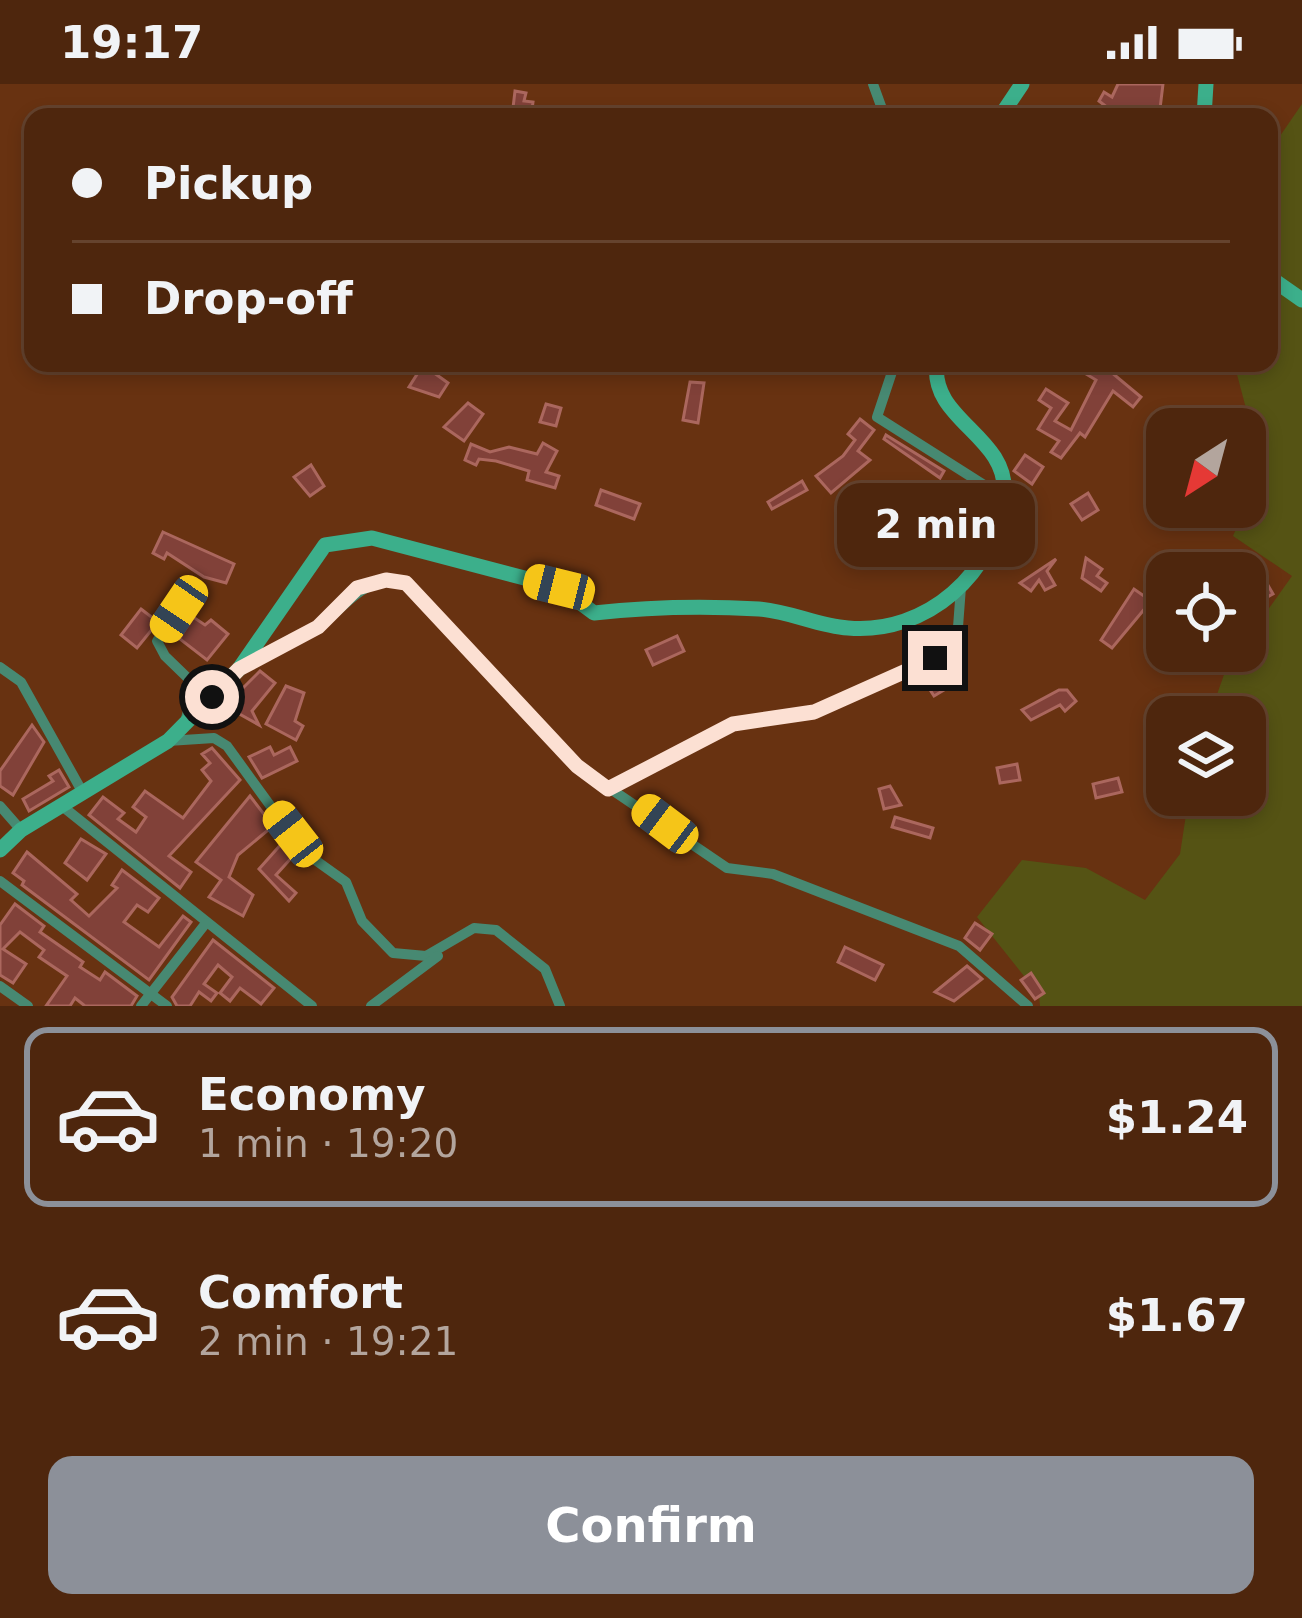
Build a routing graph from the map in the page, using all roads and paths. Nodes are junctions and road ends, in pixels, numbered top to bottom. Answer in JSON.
{"nodes":[{"id":1,"x":893,"y":372,"type":"edge"},
{"id":2,"x":935,"y":372,"type":"edge"},
{"id":3,"x":1003,"y":497,"type":"junction"},
{"id":4,"x":196,"y":584,"type":"dead end"},
{"id":5,"x":961,"y":586,"type":"junction"},
{"id":6,"x":0,"y":667,"type":"edge"},
{"id":7,"x":239,"y":669,"type":"junction"},
{"id":8,"x":184,"y":725,"type":"junction"},
{"id":9,"x":168,"y":740,"type":"junction"},
{"id":10,"x":608,"y":789,"type":"junction"},
{"id":11,"x":83,"y":793,"type":"junction"},
{"id":12,"x":0,"y":806,"type":"edge"},
{"id":13,"x":62,"y":806,"type":"junction"},
{"id":14,"x":20,"y":830,"type":"junction"},
{"id":15,"x":0,"y":850,"type":"edge"},
{"id":16,"x":0,"y":881,"type":"edge"},
{"id":17,"x":206,"y":922,"type":"junction"},
{"id":18,"x":445,"y":950,"type":"junction"},
{"id":19,"x":0,"y":986,"type":"edge"},
{"id":20,"x":151,"y":992,"type":"junction"},
{"id":21,"x":28,"y":1006,"type":"edge"},
{"id":22,"x":141,"y":1006,"type":"edge"},
{"id":23,"x":167,"y":1006,"type":"edge"},
{"id":24,"x":312,"y":1006,"type":"edge"},
{"id":25,"x":371,"y":1006,"type":"edge"},
{"id":26,"x":560,"y":1006,"type":"edge"},
{"id":27,"x":1028,"y":1006,"type":"edge"}],
"edges":[{"from":1,"to":3,"type":"street"},
{"from":2,"to":3,"type":"main road"},
{"from":3,"to":5,"type":"main road"},
{"from":4,"to":8,"type":"street"},
{"from":5,"to":7,"type":"main road"},
{"from":5,"to":10,"type":"street"},
{"from":6,"to":11,"type":"street"},
{"from":7,"to":8,"type":"main road"},
{"from":7,"to":10,"type":"street"},
{"from":8,"to":9,"type":"main road"},
{"from":9,"to":11,"type":"main road"},
{"from":9,"to":18,"type":"street"},
{"from":10,"to":27,"type":"street"},
{"from":11,"to":13,"type":"main road"},
{"from":12,"to":14,"type":"street"},
{"from":13,"to":14,"type":"main road"},
{"from":13,"to":17,"type":"street"},
{"from":14,"to":15,"type":"main road"},
{"from":16,"to":20,"type":"street"},
{"from":17,"to":20,"type":"street"},
{"from":17,"to":24,"type":"street"},
{"from":18,"to":25,"type":"street"},
{"from":18,"to":26,"type":"street"},
{"from":19,"to":21,"type":"street"},
{"from":20,"to":22,"type":"street"},
{"from":20,"to":23,"type":"street"}]}
